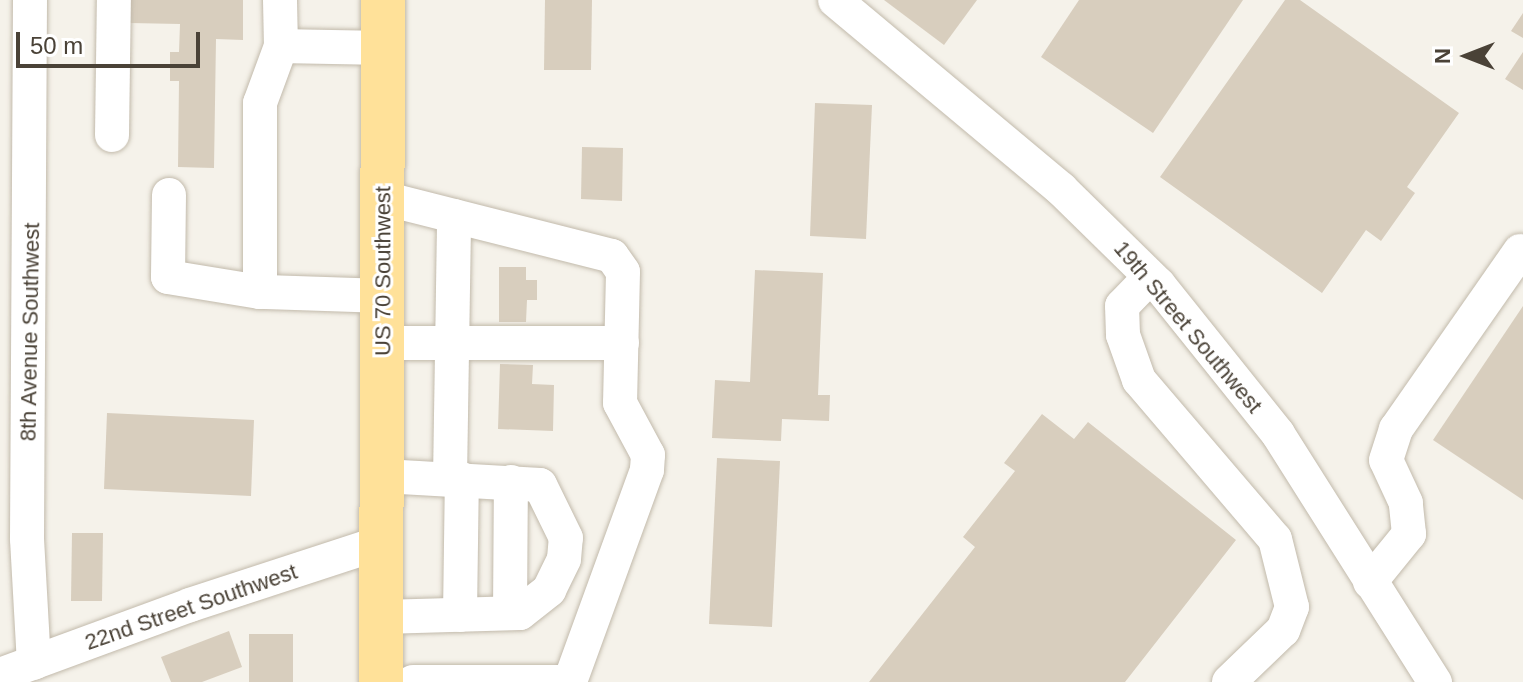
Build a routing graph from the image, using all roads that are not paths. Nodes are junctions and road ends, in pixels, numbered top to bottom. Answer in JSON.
{"nodes":[{"id":1,"x":30,"y":0,"type":"edge"},
{"id":2,"x":114,"y":0,"type":"edge"},
{"id":3,"x":280,"y":0,"type":"edge"},
{"id":4,"x":383,"y":0,"type":"edge"},
{"id":5,"x":835,"y":0,"type":"edge"},
{"id":6,"x":281,"y":46,"type":"junction"},
{"id":7,"x":383,"y":48,"type":"junction"},
{"id":8,"x":112,"y":135,"type":"dead end"},
{"id":9,"x":169,"y":195,"type":"dead end"},
{"id":10,"x":383,"y":198,"type":"junction"},
{"id":11,"x":16,"y":200,"type":"edge"},
{"id":12,"x":454,"y":216,"type":"junction"},
{"id":13,"x":1520,"y":251,"type":"dead end"},
{"id":14,"x":1150,"y":277,"type":"junction"},
{"id":15,"x":260,"y":292,"type":"junction"},
{"id":16,"x":383,"y":296,"type":"junction"},
{"id":17,"x":383,"y":343,"type":"junction"},
{"id":18,"x":452,"y":343,"type":"junction"},
{"id":19,"x":622,"y":343,"type":"junction"},
{"id":20,"x":383,"y":476,"type":"junction"},
{"id":21,"x":456,"y":479,"type":"junction"},
{"id":22,"x":511,"y":482,"type":"junction"},
{"id":23,"x":383,"y":542,"type":"junction"},
{"id":24,"x":1370,"y":582,"type":"junction"},
{"id":25,"x":510,"y":613,"type":"junction"},
{"id":26,"x":460,"y":615,"type":"junction"},
{"id":27,"x":382,"y":617,"type":"junction"},
{"id":28,"x":34,"y":663,"type":"junction"},
{"id":29,"x":0,"y":675,"type":"edge"},
{"id":30,"x":571,"y":681,"type":"edge"},
{"id":31,"x":381,"y":682,"type":"edge"},
{"id":32,"x":413,"y":682,"type":"edge"},
{"id":33,"x":1229,"y":682,"type":"edge"},
{"id":34,"x":1435,"y":682,"type":"edge"}],
"edges":[{"from":1,"to":11,"type":"street","name":"8th Avenue Southwest"},
{"from":2,"to":8,"type":"street"},
{"from":3,"to":6,"type":"street"},
{"from":4,"to":7,"type":"main road","name":"US 70 Southwest"},
{"from":5,"to":14,"type":"street","name":"19th Street Southwest"},
{"from":6,"to":7,"type":"street"},
{"from":6,"to":15,"type":"street"},
{"from":7,"to":10,"type":"main road","name":"US 70 Southwest"},
{"from":9,"to":15,"type":"street"},
{"from":10,"to":12,"type":"street"},
{"from":10,"to":16,"type":"main road","name":"US 70 Southwest"},
{"from":11,"to":28,"type":"street","name":"8th Avenue Southwest"},
{"from":12,"to":18,"type":"street"},
{"from":12,"to":19,"type":"street"},
{"from":13,"to":24,"type":"street"},
{"from":14,"to":24,"type":"street","name":"19th Street Southwest"},
{"from":14,"to":33,"type":"street"},
{"from":15,"to":16,"type":"street"},
{"from":16,"to":17,"type":"main road","name":"US 70 Southwest"},
{"from":17,"to":18,"type":"street"},
{"from":17,"to":20,"type":"main road","name":"US 70 Southwest"},
{"from":18,"to":19,"type":"street"},
{"from":18,"to":21,"type":"street"},
{"from":19,"to":30,"type":"street"},
{"from":20,"to":21,"type":"street"},
{"from":20,"to":23,"type":"main road","name":"US 70 Southwest"},
{"from":21,"to":22,"type":"street"},
{"from":21,"to":26,"type":"street"},
{"from":22,"to":25,"type":"street"},
{"from":22,"to":25,"type":"street"},
{"from":23,"to":27,"type":"main road","name":"US 70 Southwest"},
{"from":23,"to":28,"type":"street","name":"22nd Street Southwest"},
{"from":24,"to":34,"type":"street","name":"19th Street Southwest"},
{"from":25,"to":26,"type":"street"},
{"from":26,"to":27,"type":"street"},
{"from":27,"to":31,"type":"main road","name":"US 70 Southwest"},
{"from":28,"to":29,"type":"street","name":"22nd Street Southwest"},
{"from":30,"to":32,"type":"street"}]}
